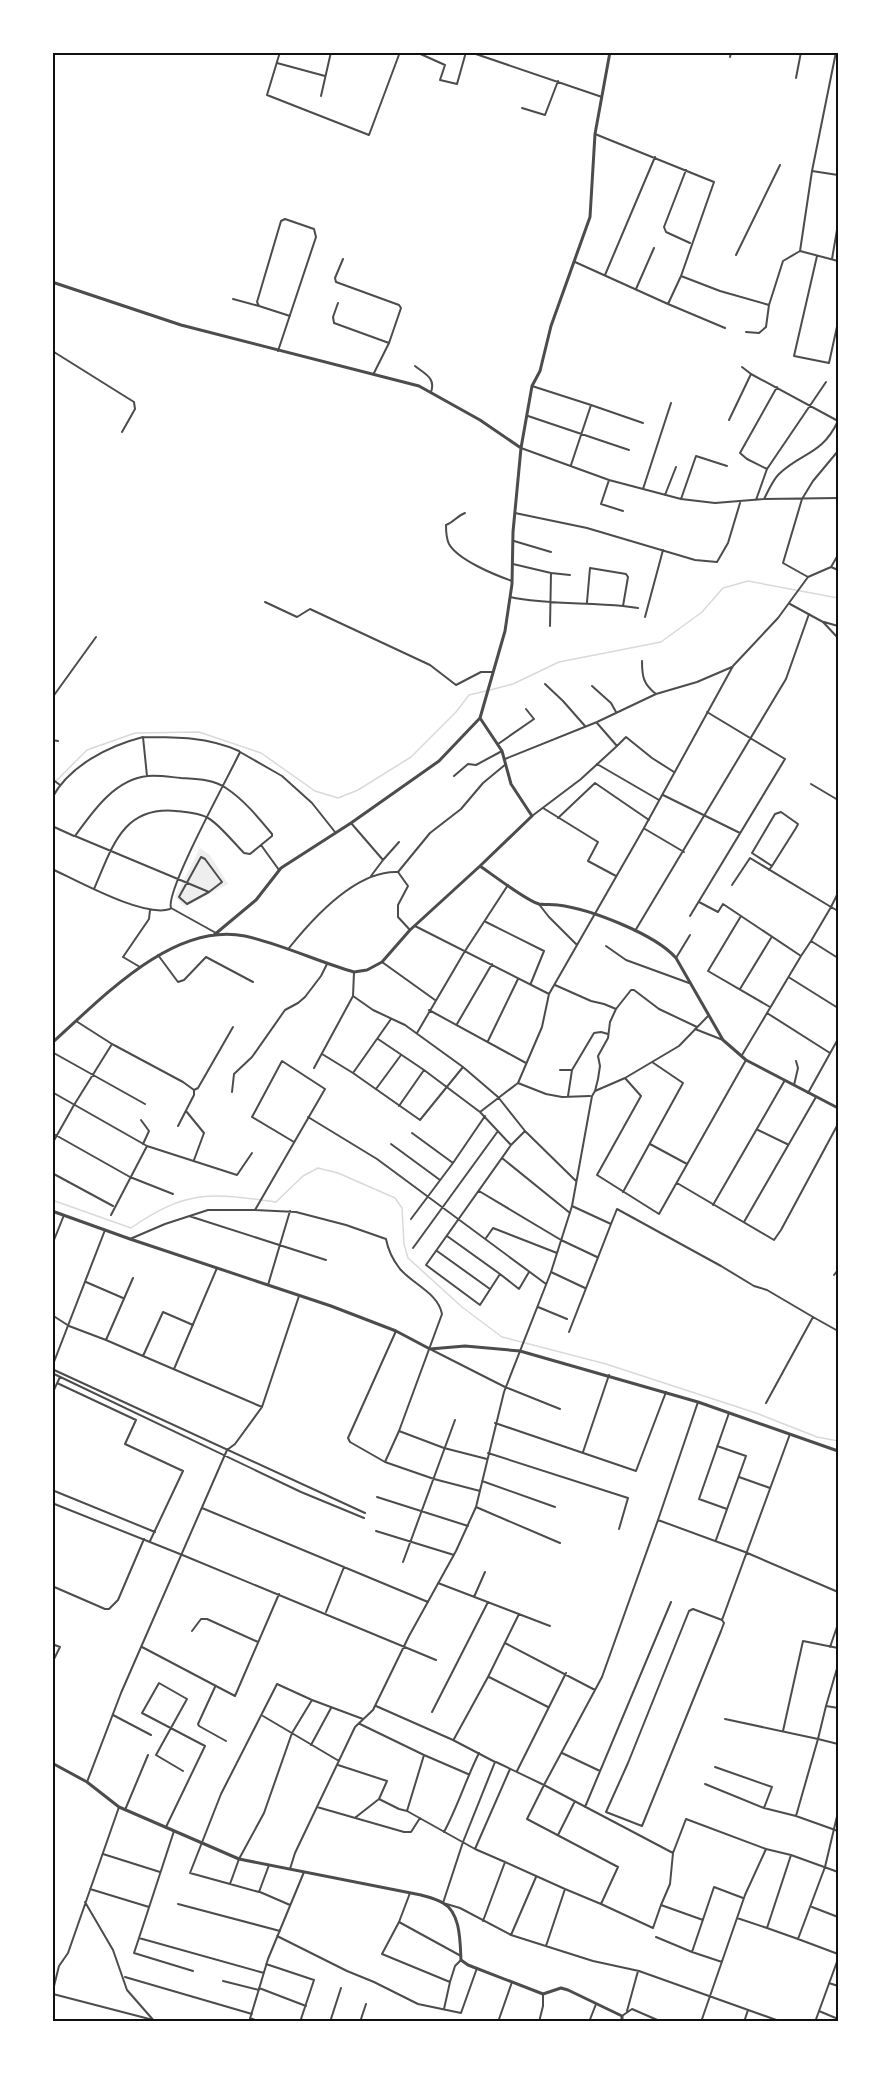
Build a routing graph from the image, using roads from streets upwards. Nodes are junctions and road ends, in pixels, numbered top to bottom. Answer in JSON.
{"nodes":[{"id":1,"x":280,"y":52,"type":"edge"},
{"id":2,"x":331,"y":52,"type":"edge"},
{"id":3,"x":400,"y":52,"type":"edge"},
{"id":4,"x":416,"y":52,"type":"edge"},
{"id":5,"x":466,"y":52,"type":"edge"},
{"id":6,"x":470,"y":52,"type":"edge"},
{"id":7,"x":610,"y":52,"type":"edge"},
{"id":8,"x":731,"y":52,"type":"edge"},
{"id":9,"x":801,"y":52,"type":"edge"},
{"id":10,"x":836,"y":52,"type":"edge"},
{"id":11,"x":730,"y":57,"type":"dead end"},
{"id":12,"x":277,"y":63,"type":"junction"},
{"id":13,"x":325,"y":76,"type":"junction"},
{"id":14,"x":795,"y":78,"type":"dead end"},
{"id":15,"x":558,"y":81,"type":"junction"},
{"id":16,"x":321,"y":96,"type":"dead end"},
{"id":17,"x":602,"y":97,"type":"junction"},
{"id":18,"x":522,"y":108,"type":"dead end"},
{"id":19,"x":595,"y":134,"type":"junction"},
{"id":20,"x":655,"y":157,"type":"junction"},
{"id":21,"x":780,"y":165,"type":"dead end"},
{"id":22,"x":686,"y":170,"type":"junction"},
{"id":23,"x":812,"y":171,"type":"junction"},
{"id":24,"x":838,"y":175,"type":"edge"},
{"id":25,"x":838,"y":224,"type":"edge"},
{"id":26,"x":691,"y":244,"type":"junction"},
{"id":27,"x":654,"y":248,"type":"dead end"},
{"id":28,"x":800,"y":251,"type":"junction"},
{"id":29,"x":736,"y":255,"type":"dead end"},
{"id":30,"x":817,"y":256,"type":"junction"},
{"id":31,"x":343,"y":259,"type":"dead end"},
{"id":32,"x":831,"y":260,"type":"junction"},
{"id":33,"x":574,"y":261,"type":"junction"},
{"id":34,"x":838,"y":261,"type":"edge"},
{"id":35,"x":605,"y":275,"type":"junction"},
{"id":36,"x":681,"y":276,"type":"junction"},
{"id":37,"x":52,"y":282,"type":"edge"},
{"id":38,"x":636,"y":289,"type":"junction"},
{"id":39,"x":233,"y":299,"type":"dead end"},
{"id":40,"x":338,"y":303,"type":"dead end"},
{"id":41,"x":668,"y":304,"type":"junction"},
{"id":42,"x":770,"y":305,"type":"junction"},
{"id":43,"x":259,"y":306,"type":"junction"},
{"id":44,"x":290,"y":316,"type":"junction"},
{"id":45,"x":838,"y":322,"type":"edge"},
{"id":46,"x":725,"y":328,"type":"dead end"},
{"id":47,"x":746,"y":332,"type":"dead end"},
{"id":48,"x":388,"y":342,"type":"junction"},
{"id":49,"x":52,"y":347,"type":"edge"},
{"id":50,"x":278,"y":351,"type":"junction"},
{"id":51,"x":53,"y":353,"type":"edge"},
{"id":52,"x":415,"y":366,"type":"dead end"},
{"id":53,"x":742,"y":367,"type":"dead end"},
{"id":54,"x":374,"y":374,"type":"junction"},
{"id":55,"x":751,"y":375,"type":"junction"},
{"id":56,"x":826,"y":382,"type":"dead end"},
{"id":57,"x":532,"y":386,"type":"junction"},
{"id":58,"x":777,"y":387,"type":"junction"},
{"id":59,"x":431,"y":392,"type":"junction"},
{"id":60,"x":671,"y":403,"type":"dead end"},
{"id":61,"x":591,"y":405,"type":"junction"},
{"id":62,"x":811,"y":405,"type":"junction"},
{"id":63,"x":528,"y":416,"type":"junction"},
{"id":64,"x":729,"y":420,"type":"dead end"},
{"id":65,"x":838,"y":421,"type":"edge"},
{"id":66,"x":643,"y":423,"type":"dead end"},
{"id":67,"x":122,"y":432,"type":"dead end"},
{"id":68,"x":582,"y":434,"type":"junction"},
{"id":69,"x":521,"y":448,"type":"junction"},
{"id":70,"x":629,"y":450,"type":"dead end"},
{"id":71,"x":838,"y":451,"type":"edge"},
{"id":72,"x":571,"y":465,"type":"junction"},
{"id":73,"x":676,"y":466,"type":"dead end"},
{"id":74,"x":728,"y":466,"type":"dead end"},
{"id":75,"x":767,"y":469,"type":"junction"},
{"id":76,"x":609,"y":480,"type":"junction"},
{"id":77,"x":643,"y":489,"type":"junction"},
{"id":78,"x":665,"y":495,"type":"junction"},
{"id":79,"x":838,"y":498,"type":"edge"},
{"id":80,"x":681,"y":499,"type":"junction"},
{"id":81,"x":764,"y":499,"type":"junction"},
{"id":82,"x":802,"y":499,"type":"junction"},
{"id":83,"x":756,"y":500,"type":"junction"},
{"id":84,"x":741,"y":502,"type":"junction"},
{"id":85,"x":623,"y":511,"type":"dead end"},
{"id":86,"x":465,"y":513,"type":"dead end"},
{"id":87,"x":515,"y":513,"type":"junction"},
{"id":88,"x":513,"y":540,"type":"junction"},
{"id":89,"x":663,"y":550,"type":"junction"},
{"id":90,"x":551,"y":552,"type":"dead end"},
{"id":91,"x":838,"y":555,"type":"edge"},
{"id":92,"x":513,"y":564,"type":"junction"},
{"id":93,"x":831,"y":567,"type":"junction"},
{"id":94,"x":838,"y":570,"type":"edge"},
{"id":95,"x":551,"y":573,"type":"junction"},
{"id":96,"x":570,"y":575,"type":"dead end"},
{"id":97,"x":808,"y":577,"type":"junction"},
{"id":98,"x":512,"y":581,"type":"junction"},
{"id":99,"x":510,"y":597,"type":"junction"},
{"id":100,"x":265,"y":602,"type":"dead end"},
{"id":101,"x":550,"y":602,"type":"junction"},
{"id":102,"x":587,"y":602,"type":"junction"},
{"id":103,"x":789,"y":603,"type":"junction"},
{"id":104,"x":623,"y":606,"type":"junction"},
{"id":105,"x":638,"y":608,"type":"dead end"},
{"id":106,"x":809,"y":614,"type":"junction"},
{"id":107,"x":645,"y":617,"type":"dead end"},
{"id":108,"x":823,"y":622,"type":"junction"},
{"id":109,"x":550,"y":626,"type":"dead end"},
{"id":110,"x":838,"y":626,"type":"edge"},
{"id":111,"x":96,"y":637,"type":"dead end"},
{"id":112,"x":838,"y":638,"type":"edge"},
{"id":113,"x":642,"y":661,"type":"dead end"},
{"id":114,"x":733,"y":666,"type":"junction"},
{"id":115,"x":494,"y":673,"type":"junction"},
{"id":116,"x":545,"y":684,"type":"dead end"},
{"id":117,"x":592,"y":686,"type":"dead end"},
{"id":118,"x":656,"y":694,"type":"junction"},
{"id":119,"x":52,"y":698,"type":"edge"},
{"id":120,"x":526,"y":709,"type":"dead end"},
{"id":121,"x":616,"y":712,"type":"junction"},
{"id":122,"x":707,"y":712,"type":"junction"},
{"id":123,"x":480,"y":718,"type":"junction"},
{"id":124,"x":597,"y":722,"type":"junction"},
{"id":125,"x":585,"y":726,"type":"junction"},
{"id":126,"x":143,"y":737,"type":"junction"},
{"id":127,"x":52,"y":740,"type":"edge"},
{"id":128,"x":752,"y":740,"type":"junction"},
{"id":129,"x":58,"y":741,"type":"dead end"},
{"id":130,"x":498,"y":744,"type":"junction"},
{"id":131,"x":617,"y":746,"type":"junction"},
{"id":132,"x":502,"y":751,"type":"junction"},
{"id":133,"x":240,"y":752,"type":"junction"},
{"id":134,"x":505,"y":759,"type":"junction"},
{"id":135,"x":506,"y":764,"type":"junction"},
{"id":136,"x":597,"y":764,"type":"junction"},
{"id":137,"x":674,"y":772,"type":"junction"},
{"id":138,"x":147,"y":776,"type":"junction"},
{"id":139,"x":454,"y":776,"type":"dead end"},
{"id":140,"x":52,"y":779,"type":"edge"},
{"id":141,"x":812,"y":784,"type":"dead end"},
{"id":142,"x":60,"y":785,"type":"junction"},
{"id":143,"x":224,"y":787,"type":"junction"},
{"id":144,"x":663,"y":795,"type":"junction"},
{"id":145,"x":52,"y":798,"type":"edge"},
{"id":146,"x":838,"y":800,"type":"edge"},
{"id":147,"x":660,"y":801,"type":"junction"},
{"id":148,"x":543,"y":808,"type":"junction"},
{"id":149,"x":532,"y":816,"type":"junction"},
{"id":150,"x":705,"y":816,"type":"junction"},
{"id":151,"x":207,"y":817,"type":"junction"},
{"id":152,"x":558,"y":818,"type":"junction"},
{"id":153,"x":649,"y":820,"type":"junction"},
{"id":154,"x":351,"y":823,"type":"junction"},
{"id":155,"x":52,"y":825,"type":"edge"},
{"id":156,"x":645,"y":828,"type":"junction"},
{"id":157,"x":335,"y":832,"type":"junction"},
{"id":158,"x":740,"y":833,"type":"junction"},
{"id":159,"x":75,"y":836,"type":"junction"},
{"id":160,"x":399,"y":842,"type":"dead end"},
{"id":161,"x":261,"y":845,"type":"junction"},
{"id":162,"x":111,"y":851,"type":"junction"},
{"id":163,"x":684,"y":852,"type":"junction"},
{"id":164,"x":383,"y":860,"type":"junction"},
{"id":165,"x":480,"y":866,"type":"junction"},
{"id":166,"x":772,"y":866,"type":"junction"},
{"id":167,"x":52,"y":869,"type":"edge"},
{"id":168,"x":279,"y":870,"type":"junction"},
{"id":169,"x":769,"y":870,"type":"junction"},
{"id":170,"x":398,"y":872,"type":"junction"},
{"id":171,"x":371,"y":876,"type":"junction"},
{"id":172,"x":616,"y":876,"type":"junction"},
{"id":173,"x":178,"y":879,"type":"junction"},
{"id":174,"x":187,"y":883,"type":"junction"},
{"id":175,"x":508,"y":885,"type":"junction"},
{"id":176,"x":732,"y":885,"type":"dead end"},
{"id":177,"x":94,"y":889,"type":"junction"},
{"id":178,"x":209,"y":892,"type":"junction"},
{"id":179,"x":838,"y":893,"type":"edge"},
{"id":180,"x":699,"y":902,"type":"junction"},
{"id":181,"x":538,"y":903,"type":"junction"},
{"id":182,"x":831,"y":907,"type":"junction"},
{"id":183,"x":171,"y":908,"type":"junction"},
{"id":184,"x":150,"y":910,"type":"junction"},
{"id":185,"x":838,"y":911,"type":"edge"},
{"id":186,"x":596,"y":914,"type":"junction"},
{"id":187,"x":690,"y":916,"type":"dead end"},
{"id":188,"x":741,"y":916,"type":"junction"},
{"id":189,"x":486,"y":922,"type":"junction"},
{"id":190,"x":415,"y":926,"type":"junction"},
{"id":191,"x":410,"y":930,"type":"junction"},
{"id":192,"x":635,"y":931,"type":"junction"},
{"id":193,"x":214,"y":935,"type":"junction"},
{"id":194,"x":690,"y":935,"type":"dead end"},
{"id":195,"x":771,"y":937,"type":"junction"},
{"id":196,"x":811,"y":941,"type":"junction"},
{"id":197,"x":577,"y":945,"type":"junction"},
{"id":198,"x":606,"y":946,"type":"dead end"},
{"id":199,"x":288,"y":950,"type":"junction"},
{"id":200,"x":465,"y":951,"type":"junction"},
{"id":201,"x":158,"y":955,"type":"junction"},
{"id":202,"x":801,"y":956,"type":"junction"},
{"id":203,"x":676,"y":958,"type":"junction"},
{"id":204,"x":838,"y":958,"type":"edge"},
{"id":205,"x":382,"y":962,"type":"junction"},
{"id":206,"x":327,"y":964,"type":"junction"},
{"id":207,"x":492,"y":964,"type":"junction"},
{"id":208,"x":140,"y":967,"type":"junction"},
{"id":209,"x":354,"y":972,"type":"junction"},
{"id":210,"x":519,"y":978,"type":"junction"},
{"id":211,"x":789,"y":978,"type":"junction"},
{"id":212,"x":254,"y":982,"type":"dead end"},
{"id":213,"x":531,"y":983,"type":"junction"},
{"id":214,"x":689,"y":983,"type":"junction"},
{"id":215,"x":555,"y":985,"type":"junction"},
{"id":216,"x":740,"y":989,"type":"junction"},
{"id":217,"x":549,"y":993,"type":"junction"},
{"id":218,"x":353,"y":996,"type":"junction"},
{"id":219,"x":435,"y":1000,"type":"junction"},
{"id":220,"x":771,"y":1008,"type":"junction"},
{"id":221,"x":838,"y":1008,"type":"edge"},
{"id":222,"x":616,"y":1009,"type":"junction"},
{"id":223,"x":429,"y":1010,"type":"junction"},
{"id":224,"x":767,"y":1013,"type":"junction"},
{"id":225,"x":709,"y":1015,"type":"junction"},
{"id":226,"x":391,"y":1019,"type":"junction"},
{"id":227,"x":76,"y":1021,"type":"junction"},
{"id":228,"x":457,"y":1024,"type":"junction"},
{"id":229,"x":233,"y":1028,"type":"dead end"},
{"id":230,"x":696,"y":1028,"type":"junction"},
{"id":231,"x":417,"y":1033,"type":"junction"},
{"id":232,"x":608,"y":1034,"type":"junction"},
{"id":233,"x":378,"y":1039,"type":"junction"},
{"id":234,"x":723,"y":1040,"type":"junction"},
{"id":235,"x":488,"y":1041,"type":"junction"},
{"id":236,"x":838,"y":1042,"type":"edge"},
{"id":237,"x":52,"y":1043,"type":"edge"},
{"id":238,"x":112,"y":1044,"type":"junction"},
{"id":239,"x":52,"y":1052,"type":"edge"},
{"id":240,"x":830,"y":1053,"type":"junction"},
{"id":241,"x":322,"y":1054,"type":"junction"},
{"id":242,"x":402,"y":1054,"type":"junction"},
{"id":243,"x":741,"y":1056,"type":"junction"},
{"id":244,"x":746,"y":1060,"type":"junction"},
{"id":245,"x":796,"y":1061,"type":"dead end"},
{"id":246,"x":652,"y":1062,"type":"junction"},
{"id":247,"x":526,"y":1063,"type":"junction"},
{"id":248,"x":463,"y":1067,"type":"junction"},
{"id":249,"x":314,"y":1068,"type":"dead end"},
{"id":250,"x":424,"y":1070,"type":"junction"},
{"id":251,"x":560,"y":1070,"type":"dead end"},
{"id":252,"x":572,"y":1070,"type":"junction"},
{"id":253,"x":353,"y":1073,"type":"junction"},
{"id":254,"x":93,"y":1075,"type":"junction"},
{"id":255,"x":625,"y":1078,"type":"junction"},
{"id":256,"x":785,"y":1080,"type":"junction"},
{"id":257,"x":518,"y":1083,"type":"junction"},
{"id":258,"x":794,"y":1085,"type":"junction"},
{"id":259,"x":447,"y":1087,"type":"junction"},
{"id":260,"x":376,"y":1089,"type":"junction"},
{"id":261,"x":194,"y":1090,"type":"junction"},
{"id":262,"x":595,"y":1091,"type":"junction"},
{"id":263,"x":52,"y":1092,"type":"edge"},
{"id":264,"x":232,"y":1092,"type":"dead end"},
{"id":265,"x":808,"y":1093,"type":"junction"},
{"id":266,"x":592,"y":1096,"type":"junction"},
{"id":267,"x":498,"y":1097,"type":"junction"},
{"id":268,"x":568,"y":1097,"type":"junction"},
{"id":269,"x":816,"y":1097,"type":"junction"},
{"id":270,"x":145,"y":1104,"type":"dead end"},
{"id":271,"x":74,"y":1105,"type":"junction"},
{"id":272,"x":399,"y":1106,"type":"junction"},
{"id":273,"x":838,"y":1108,"type":"edge"},
{"id":274,"x":186,"y":1111,"type":"junction"},
{"id":275,"x":480,"y":1112,"type":"junction"},
{"id":276,"x":485,"y":1116,"type":"junction"},
{"id":277,"x":308,"y":1117,"type":"junction"},
{"id":278,"x":141,"y":1120,"type":"dead end"},
{"id":279,"x":838,"y":1124,"type":"edge"},
{"id":280,"x":178,"y":1126,"type":"dead end"},
{"id":281,"x":758,"y":1130,"type":"junction"},
{"id":282,"x":498,"y":1131,"type":"junction"},
{"id":283,"x":525,"y":1131,"type":"junction"},
{"id":284,"x":52,"y":1133,"type":"edge"},
{"id":285,"x":412,"y":1133,"type":"dead end"},
{"id":286,"x":57,"y":1136,"type":"junction"},
{"id":287,"x":294,"y":1142,"type":"junction"},
{"id":288,"x":52,"y":1144,"type":"edge"},
{"id":289,"x":143,"y":1144,"type":"junction"},
{"id":290,"x":391,"y":1144,"type":"dead end"},
{"id":291,"x":650,"y":1144,"type":"junction"},
{"id":292,"x":511,"y":1145,"type":"junction"},
{"id":293,"x":789,"y":1145,"type":"junction"},
{"id":294,"x":147,"y":1146,"type":"junction"},
{"id":295,"x":252,"y":1153,"type":"dead end"},
{"id":296,"x":502,"y":1158,"type":"junction"},
{"id":297,"x":194,"y":1160,"type":"junction"},
{"id":298,"x":453,"y":1163,"type":"junction"},
{"id":299,"x":687,"y":1164,"type":"junction"},
{"id":300,"x":52,"y":1173,"type":"edge"},
{"id":301,"x":130,"y":1177,"type":"junction"},
{"id":302,"x":440,"y":1180,"type":"junction"},
{"id":303,"x":576,"y":1181,"type":"junction"},
{"id":304,"x":676,"y":1183,"type":"junction"},
{"id":305,"x":479,"y":1191,"type":"junction"},
{"id":306,"x":623,"y":1192,"type":"junction"},
{"id":307,"x":173,"y":1194,"type":"dead end"},
{"id":308,"x":427,"y":1196,"type":"junction"},
{"id":309,"x":572,"y":1206,"type":"junction"},
{"id":310,"x":712,"y":1206,"type":"junction"},
{"id":311,"x":114,"y":1207,"type":"junction"},
{"id":312,"x":443,"y":1208,"type":"junction"},
{"id":313,"x":255,"y":1210,"type":"junction"},
{"id":314,"x":52,"y":1211,"type":"edge"},
{"id":315,"x":290,"y":1211,"type":"junction"},
{"id":316,"x":570,"y":1213,"type":"junction"},
{"id":317,"x":64,"y":1215,"type":"junction"},
{"id":318,"x":111,"y":1215,"type":"dead end"},
{"id":319,"x":189,"y":1216,"type":"junction"},
{"id":320,"x":411,"y":1219,"type":"dead end"},
{"id":321,"x":459,"y":1220,"type":"junction"},
{"id":322,"x":744,"y":1223,"type":"junction"},
{"id":323,"x":611,"y":1224,"type":"junction"},
{"id":324,"x":105,"y":1230,"type":"junction"},
{"id":325,"x":447,"y":1236,"type":"junction"},
{"id":326,"x":486,"y":1238,"type":"junction"},
{"id":327,"x":129,"y":1239,"type":"junction"},
{"id":328,"x":561,"y":1240,"type":"junction"},
{"id":329,"x":52,"y":1245,"type":"edge"},
{"id":330,"x":280,"y":1245,"type":"junction"},
{"id":331,"x":413,"y":1248,"type":"dead end"},
{"id":332,"x":437,"y":1251,"type":"junction"},
{"id":333,"x":557,"y":1253,"type":"junction"},
{"id":334,"x":597,"y":1257,"type":"junction"},
{"id":335,"x":326,"y":1260,"type":"dead end"},
{"id":336,"x":217,"y":1268,"type":"junction"},
{"id":337,"x":838,"y":1270,"type":"edge"},
{"id":338,"x":529,"y":1272,"type":"junction"},
{"id":339,"x":551,"y":1272,"type":"junction"},
{"id":340,"x":500,"y":1274,"type":"junction"},
{"id":341,"x":834,"y":1275,"type":"dead end"},
{"id":342,"x":133,"y":1278,"type":"dead end"},
{"id":343,"x":86,"y":1282,"type":"junction"},
{"id":344,"x":546,"y":1284,"type":"junction"},
{"id":345,"x":268,"y":1285,"type":"junction"},
{"id":346,"x":585,"y":1288,"type":"junction"},
{"id":347,"x":490,"y":1289,"type":"junction"},
{"id":348,"x":299,"y":1295,"type":"junction"},
{"id":349,"x":123,"y":1298,"type":"junction"},
{"id":350,"x":538,"y":1307,"type":"junction"},
{"id":351,"x":52,"y":1315,"type":"edge"},
{"id":352,"x":813,"y":1317,"type":"junction"},
{"id":353,"x":567,"y":1319,"type":"dead end"},
{"id":354,"x":193,"y":1325,"type":"junction"},
{"id":355,"x":69,"y":1326,"type":"junction"},
{"id":356,"x":396,"y":1331,"type":"junction"},
{"id":357,"x":838,"y":1331,"type":"edge"},
{"id":358,"x":568,"y":1332,"type":"dead end"},
{"id":359,"x":106,"y":1340,"type":"junction"},
{"id":360,"x":430,"y":1349,"type":"junction"},
{"id":361,"x":520,"y":1351,"type":"junction"},
{"id":362,"x":143,"y":1356,"type":"junction"},
{"id":363,"x":174,"y":1369,"type":"junction"},
{"id":364,"x":52,"y":1370,"type":"edge"},
{"id":365,"x":609,"y":1375,"type":"junction"},
{"id":366,"x":60,"y":1377,"type":"junction"},
{"id":367,"x":57,"y":1383,"type":"junction"},
{"id":368,"x":505,"y":1387,"type":"junction"},
{"id":369,"x":666,"y":1392,"type":"junction"},
{"id":370,"x":52,"y":1394,"type":"edge"},
{"id":371,"x":698,"y":1402,"type":"junction"},
{"id":372,"x":766,"y":1403,"type":"dead end"},
{"id":373,"x":262,"y":1407,"type":"junction"},
{"id":374,"x":560,"y":1409,"type":"dead end"},
{"id":375,"x":729,"y":1413,"type":"junction"},
{"id":376,"x":455,"y":1420,"type":"dead end"},
{"id":377,"x":495,"y":1423,"type":"junction"},
{"id":378,"x":399,"y":1431,"type":"junction"},
{"id":379,"x":790,"y":1434,"type":"junction"},
{"id":380,"x":717,"y":1446,"type":"junction"},
{"id":381,"x":444,"y":1448,"type":"junction"},
{"id":382,"x":227,"y":1450,"type":"junction"},
{"id":383,"x":838,"y":1451,"type":"edge"},
{"id":384,"x":488,"y":1453,"type":"junction"},
{"id":385,"x":582,"y":1453,"type":"junction"},
{"id":386,"x":225,"y":1454,"type":"junction"},
{"id":387,"x":487,"y":1459,"type":"junction"},
{"id":388,"x":385,"y":1462,"type":"junction"},
{"id":389,"x":739,"y":1477,"type":"junction"},
{"id":390,"x":434,"y":1479,"type":"junction"},
{"id":391,"x":482,"y":1481,"type":"junction"},
{"id":392,"x":770,"y":1488,"type":"junction"},
{"id":393,"x":52,"y":1490,"type":"edge"},
{"id":394,"x":480,"y":1491,"type":"junction"},
{"id":395,"x":377,"y":1497,"type":"dead end"},
{"id":396,"x":52,"y":1503,"type":"edge"},
{"id":397,"x":476,"y":1507,"type":"junction"},
{"id":398,"x":555,"y":1507,"type":"dead end"},
{"id":399,"x":202,"y":1508,"type":"junction"},
{"id":400,"x":728,"y":1509,"type":"junction"},
{"id":401,"x":422,"y":1511,"type":"junction"},
{"id":402,"x":365,"y":1513,"type":"dead end"},
{"id":403,"x":364,"y":1518,"type":"dead end"},
{"id":404,"x":658,"y":1520,"type":"junction"},
{"id":405,"x":468,"y":1526,"type":"junction"},
{"id":406,"x":619,"y":1529,"type":"dead end"},
{"id":407,"x":154,"y":1532,"type":"junction"},
{"id":408,"x":375,"y":1532,"type":"dead end"},
{"id":409,"x":144,"y":1539,"type":"junction"},
{"id":410,"x":716,"y":1540,"type":"junction"},
{"id":411,"x":150,"y":1542,"type":"junction"},
{"id":412,"x":410,"y":1542,"type":"junction"},
{"id":413,"x":560,"y":1543,"type":"dead end"},
{"id":414,"x":745,"y":1552,"type":"junction"},
{"id":415,"x":180,"y":1554,"type":"junction"},
{"id":416,"x":454,"y":1555,"type":"junction"},
{"id":417,"x":403,"y":1562,"type":"dead end"},
{"id":418,"x":344,"y":1567,"type":"junction"},
{"id":419,"x":485,"y":1572,"type":"dead end"},
{"id":420,"x":438,"y":1583,"type":"junction"},
{"id":421,"x":52,"y":1586,"type":"edge"},
{"id":422,"x":838,"y":1592,"type":"edge"},
{"id":423,"x":279,"y":1594,"type":"junction"},
{"id":424,"x":474,"y":1596,"type":"junction"},
{"id":425,"x":428,"y":1602,"type":"junction"},
{"id":426,"x":488,"y":1602,"type":"junction"},
{"id":427,"x":671,"y":1602,"type":"dead end"},
{"id":428,"x":325,"y":1613,"type":"junction"},
{"id":429,"x":519,"y":1614,"type":"junction"},
{"id":430,"x":722,"y":1620,"type":"junction"},
{"id":431,"x":838,"y":1624,"type":"edge"},
{"id":432,"x":550,"y":1626,"type":"dead end"},
{"id":433,"x":192,"y":1631,"type":"dead end"},
{"id":434,"x":258,"y":1642,"type":"junction"},
{"id":435,"x":505,"y":1643,"type":"junction"},
{"id":436,"x":52,"y":1644,"type":"edge"},
{"id":437,"x":405,"y":1646,"type":"junction"},
{"id":438,"x":141,"y":1647,"type":"junction"},
{"id":439,"x":830,"y":1647,"type":"junction"},
{"id":440,"x":838,"y":1648,"type":"edge"},
{"id":441,"x":436,"y":1660,"type":"dead end"},
{"id":442,"x":52,"y":1663,"type":"edge"},
{"id":443,"x":838,"y":1665,"type":"edge"},
{"id":444,"x":566,"y":1673,"type":"junction"},
{"id":445,"x":488,"y":1677,"type":"junction"},
{"id":446,"x":216,"y":1686,"type":"junction"},
{"id":447,"x":595,"y":1690,"type":"junction"},
{"id":448,"x":312,"y":1700,"type":"junction"},
{"id":449,"x":375,"y":1705,"type":"junction"},
{"id":450,"x":826,"y":1706,"type":"junction"},
{"id":451,"x":331,"y":1707,"type":"junction"},
{"id":452,"x":548,"y":1707,"type":"junction"},
{"id":453,"x":838,"y":1708,"type":"edge"},
{"id":454,"x":432,"y":1712,"type":"dead end"},
{"id":455,"x":113,"y":1715,"type":"junction"},
{"id":456,"x":262,"y":1716,"type":"junction"},
{"id":457,"x":363,"y":1719,"type":"junction"},
{"id":458,"x":725,"y":1719,"type":"dead end"},
{"id":459,"x":358,"y":1724,"type":"junction"},
{"id":460,"x":171,"y":1728,"type":"junction"},
{"id":461,"x":783,"y":1731,"type":"junction"},
{"id":462,"x":292,"y":1733,"type":"junction"},
{"id":463,"x":151,"y":1735,"type":"dead end"},
{"id":464,"x":818,"y":1739,"type":"junction"},
{"id":465,"x":453,"y":1740,"type":"junction"},
{"id":466,"x":226,"y":1741,"type":"dead end"},
{"id":467,"x":838,"y":1744,"type":"edge"},
{"id":468,"x":311,"y":1745,"type":"junction"},
{"id":469,"x":479,"y":1753,"type":"junction"},
{"id":470,"x":562,"y":1753,"type":"junction"},
{"id":471,"x":148,"y":1755,"type":"dead end"},
{"id":472,"x":424,"y":1755,"type":"junction"},
{"id":473,"x":339,"y":1761,"type":"junction"},
{"id":474,"x":495,"y":1761,"type":"junction"},
{"id":475,"x":52,"y":1763,"type":"edge"},
{"id":476,"x":338,"y":1765,"type":"junction"},
{"id":477,"x":715,"y":1767,"type":"dead end"},
{"id":478,"x":510,"y":1769,"type":"junction"},
{"id":479,"x":183,"y":1771,"type":"dead end"},
{"id":480,"x":601,"y":1771,"type":"junction"},
{"id":481,"x":517,"y":1772,"type":"junction"},
{"id":482,"x":468,"y":1774,"type":"junction"},
{"id":483,"x":87,"y":1782,"type":"junction"},
{"id":484,"x":705,"y":1784,"type":"dead end"},
{"id":485,"x":544,"y":1785,"type":"junction"},
{"id":486,"x":379,"y":1799,"type":"junction"},
{"id":487,"x":574,"y":1802,"type":"junction"},
{"id":488,"x":119,"y":1807,"type":"junction"},
{"id":489,"x":317,"y":1807,"type":"junction"},
{"id":490,"x":585,"y":1807,"type":"junction"},
{"id":491,"x":764,"y":1808,"type":"junction"},
{"id":492,"x":125,"y":1809,"type":"junction"},
{"id":493,"x":407,"y":1811,"type":"junction"},
{"id":494,"x":838,"y":1812,"type":"edge"},
{"id":495,"x":796,"y":1816,"type":"junction"},
{"id":496,"x":356,"y":1817,"type":"junction"},
{"id":497,"x":420,"y":1817,"type":"junction"},
{"id":498,"x":166,"y":1827,"type":"junction"},
{"id":499,"x":834,"y":1830,"type":"junction"},
{"id":500,"x":174,"y":1831,"type":"junction"},
{"id":501,"x":838,"y":1831,"type":"edge"},
{"id":502,"x":444,"y":1832,"type":"junction"},
{"id":503,"x":558,"y":1835,"type":"junction"},
{"id":504,"x":202,"y":1842,"type":"junction"},
{"id":505,"x":463,"y":1842,"type":"junction"},
{"id":506,"x":475,"y":1849,"type":"junction"},
{"id":507,"x":766,"y":1849,"type":"junction"},
{"id":508,"x":673,"y":1853,"type":"junction"},
{"id":509,"x":102,"y":1854,"type":"junction"},
{"id":510,"x":790,"y":1855,"type":"junction"},
{"id":511,"x":239,"y":1859,"type":"junction"},
{"id":512,"x":505,"y":1862,"type":"junction"},
{"id":513,"x":269,"y":1865,"type":"junction"},
{"id":514,"x":825,"y":1867,"type":"junction"},
{"id":515,"x":290,"y":1869,"type":"junction"},
{"id":516,"x":160,"y":1872,"type":"junction"},
{"id":517,"x":304,"y":1872,"type":"junction"},
{"id":518,"x":838,"y":1872,"type":"edge"},
{"id":519,"x":536,"y":1877,"type":"junction"},
{"id":520,"x":230,"y":1884,"type":"junction"},
{"id":521,"x":90,"y":1888,"type":"junction"},
{"id":522,"x":565,"y":1889,"type":"junction"},
{"id":523,"x":259,"y":1892,"type":"junction"},
{"id":524,"x":411,"y":1893,"type":"junction"},
{"id":525,"x":743,"y":1899,"type":"junction"},
{"id":526,"x":85,"y":1902,"type":"junction"},
{"id":527,"x":443,"y":1902,"type":"junction"},
{"id":528,"x":178,"y":1904,"type":"dead end"},
{"id":529,"x":601,"y":1904,"type":"junction"},
{"id":530,"x":290,"y":1905,"type":"junction"},
{"id":531,"x":661,"y":1905,"type":"junction"},
{"id":532,"x":149,"y":1907,"type":"junction"},
{"id":533,"x":812,"y":1907,"type":"junction"},
{"id":534,"x":838,"y":1917,"type":"edge"},
{"id":535,"x":737,"y":1918,"type":"junction"},
{"id":536,"x":702,"y":1920,"type":"junction"},
{"id":537,"x":483,"y":1921,"type":"junction"},
{"id":538,"x":399,"y":1922,"type":"junction"},
{"id":539,"x":767,"y":1928,"type":"junction"},
{"id":540,"x":280,"y":1931,"type":"junction"},
{"id":541,"x":511,"y":1935,"type":"junction"},
{"id":542,"x":277,"y":1936,"type":"junction"},
{"id":543,"x":657,"y":1937,"type":"dead end"},
{"id":544,"x":139,"y":1938,"type":"junction"},
{"id":545,"x":798,"y":1939,"type":"junction"},
{"id":546,"x":546,"y":1946,"type":"junction"},
{"id":547,"x":692,"y":1952,"type":"junction"},
{"id":548,"x":838,"y":1954,"type":"edge"},
{"id":549,"x":461,"y":1958,"type":"junction"},
{"id":550,"x":838,"y":1959,"type":"edge"},
{"id":551,"x":722,"y":1962,"type":"junction"},
{"id":552,"x":266,"y":1964,"type":"junction"},
{"id":553,"x":477,"y":1968,"type":"junction"},
{"id":554,"x":193,"y":1971,"type":"dead end"},
{"id":555,"x":638,"y":1971,"type":"junction"},
{"id":556,"x":264,"y":1973,"type":"junction"},
{"id":557,"x":123,"y":1977,"type":"junction"},
{"id":558,"x":224,"y":1981,"type":"dead end"},
{"id":559,"x":450,"y":1982,"type":"junction"},
{"id":560,"x":512,"y":1982,"type":"junction"},
{"id":561,"x":829,"y":1983,"type":"junction"},
{"id":562,"x":838,"y":1986,"type":"edge"},
{"id":563,"x":341,"y":1988,"type":"dead end"},
{"id":564,"x":259,"y":1989,"type":"junction"},
{"id":565,"x":52,"y":1994,"type":"edge"},
{"id":566,"x":543,"y":1994,"type":"junction"},
{"id":567,"x":710,"y":1996,"type":"junction"},
{"id":568,"x":366,"y":2004,"type":"dead end"},
{"id":569,"x":596,"y":2004,"type":"junction"},
{"id":570,"x":306,"y":2006,"type":"junction"},
{"id":571,"x":444,"y":2009,"type":"junction"},
{"id":572,"x":748,"y":2010,"type":"junction"},
{"id":573,"x":627,"y":2011,"type":"junction"},
{"id":574,"x":819,"y":2012,"type":"junction"},
{"id":575,"x":252,"y":2014,"type":"junction"},
{"id":576,"x":622,"y":2016,"type":"junction"},
{"id":577,"x":838,"y":2019,"type":"edge"},
{"id":578,"x":250,"y":2020,"type":"edge"},
{"id":579,"x":154,"y":2021,"type":"edge"},
{"id":580,"x":161,"y":2022,"type":"edge"},
{"id":581,"x":260,"y":2022,"type":"edge"},
{"id":582,"x":300,"y":2022,"type":"edge"},
{"id":583,"x":330,"y":2022,"type":"edge"},
{"id":584,"x":360,"y":2022,"type":"edge"},
{"id":585,"x":498,"y":2022,"type":"edge"},
{"id":586,"x":539,"y":2022,"type":"edge"},
{"id":587,"x":589,"y":2022,"type":"edge"},
{"id":588,"x":622,"y":2022,"type":"edge"},
{"id":589,"x":662,"y":2022,"type":"edge"},
{"id":590,"x":701,"y":2022,"type":"edge"},
{"id":591,"x":744,"y":2022,"type":"edge"},
{"id":592,"x":782,"y":2022,"type":"edge"},
{"id":593,"x":815,"y":2022,"type":"edge"}],
"edges":[{"from":1,"to":12,"type":"street"},
{"from":2,"to":13,"type":"street"},
{"from":3,"to":12,"type":"street"},
{"from":4,"to":5,"type":"street"},
{"from":6,"to":15,"type":"street"},
{"from":7,"to":17,"type":"street"},
{"from":8,"to":11,"type":"street"},
{"from":9,"to":14,"type":"street"},
{"from":10,"to":23,"type":"street"},
{"from":12,"to":13,"type":"street"},
{"from":13,"to":16,"type":"street"},
{"from":15,"to":17,"type":"street"},
{"from":15,"to":18,"type":"street"},
{"from":17,"to":19,"type":"street"},
{"from":19,"to":20,"type":"street"},
{"from":19,"to":33,"type":"street"},
{"from":20,"to":22,"type":"street"},
{"from":20,"to":35,"type":"street"},
{"from":21,"to":29,"type":"street"},
{"from":22,"to":26,"type":"street"},
{"from":22,"to":26,"type":"street"},
{"from":23,"to":24,"type":"street"},
{"from":23,"to":28,"type":"street"},
{"from":25,"to":32,"type":"street"},
{"from":26,"to":36,"type":"street"},
{"from":27,"to":38,"type":"street"},
{"from":28,"to":30,"type":"street"},
{"from":28,"to":42,"type":"street"},
{"from":30,"to":32,"type":"street"},
{"from":30,"to":45,"type":"street"},
{"from":31,"to":48,"type":"street"},
{"from":32,"to":34,"type":"street"},
{"from":33,"to":35,"type":"street"},
{"from":33,"to":57,"type":"street"},
{"from":35,"to":38,"type":"street"},
{"from":36,"to":41,"type":"street"},
{"from":36,"to":42,"type":"street"},
{"from":37,"to":50,"type":"street"},
{"from":38,"to":41,"type":"street"},
{"from":39,"to":43,"type":"street"},
{"from":40,"to":48,"type":"street"},
{"from":41,"to":46,"type":"street"},
{"from":42,"to":47,"type":"street"},
{"from":43,"to":44,"type":"street"},
{"from":43,"to":44,"type":"street"},
{"from":44,"to":50,"type":"street"},
{"from":48,"to":54,"type":"street"},
{"from":49,"to":51,"type":"street"},
{"from":50,"to":54,"type":"street"},
{"from":51,"to":67,"type":"street"},
{"from":52,"to":59,"type":"street"},
{"from":53,"to":55,"type":"street"},
{"from":54,"to":59,"type":"street"},
{"from":55,"to":58,"type":"street"},
{"from":55,"to":64,"type":"street"},
{"from":56,"to":62,"type":"street"},
{"from":57,"to":61,"type":"street"},
{"from":57,"to":63,"type":"street"},
{"from":58,"to":62,"type":"street"},
{"from":58,"to":75,"type":"street"},
{"from":59,"to":69,"type":"street"},
{"from":60,"to":77,"type":"street"},
{"from":61,"to":66,"type":"street"},
{"from":61,"to":68,"type":"street"},
{"from":62,"to":65,"type":"street"},
{"from":62,"to":75,"type":"street"},
{"from":63,"to":68,"type":"street"},
{"from":63,"to":69,"type":"street"},
{"from":65,"to":81,"type":"street"},
{"from":68,"to":70,"type":"street"},
{"from":68,"to":72,"type":"street"},
{"from":69,"to":72,"type":"street"},
{"from":69,"to":87,"type":"street"},
{"from":71,"to":82,"type":"street"},
{"from":72,"to":76,"type":"street"},
{"from":73,"to":78,"type":"street"},
{"from":74,"to":80,"type":"street"},
{"from":75,"to":83,"type":"street"},
{"from":76,"to":77,"type":"street"},
{"from":76,"to":85,"type":"street"},
{"from":77,"to":78,"type":"street"},
{"from":78,"to":80,"type":"street"},
{"from":79,"to":82,"type":"street"},
{"from":80,"to":84,"type":"street"},
{"from":81,"to":82,"type":"street"},
{"from":81,"to":83,"type":"street"},
{"from":82,"to":97,"type":"street"},
{"from":83,"to":84,"type":"street"},
{"from":84,"to":89,"type":"street"},
{"from":86,"to":98,"type":"street"},
{"from":87,"to":88,"type":"street"},
{"from":87,"to":89,"type":"street"},
{"from":88,"to":90,"type":"street"},
{"from":88,"to":92,"type":"street"},
{"from":89,"to":107,"type":"street"},
{"from":91,"to":93,"type":"street"},
{"from":92,"to":95,"type":"street"},
{"from":92,"to":98,"type":"street"},
{"from":93,"to":94,"type":"street"},
{"from":93,"to":97,"type":"street"},
{"from":95,"to":96,"type":"street"},
{"from":95,"to":101,"type":"street"},
{"from":97,"to":103,"type":"street"},
{"from":98,"to":99,"type":"street"},
{"from":99,"to":101,"type":"street"},
{"from":99,"to":115,"type":"street"},
{"from":100,"to":115,"type":"street"},
{"from":101,"to":102,"type":"street"},
{"from":101,"to":109,"type":"street"},
{"from":102,"to":104,"type":"street"},
{"from":102,"to":104,"type":"street"},
{"from":103,"to":106,"type":"street"},
{"from":103,"to":114,"type":"street"},
{"from":104,"to":105,"type":"street"},
{"from":106,"to":108,"type":"street"},
{"from":106,"to":128,"type":"street"},
{"from":108,"to":110,"type":"street"},
{"from":108,"to":112,"type":"street"},
{"from":111,"to":119,"type":"street"},
{"from":113,"to":118,"type":"street"},
{"from":114,"to":118,"type":"street"},
{"from":114,"to":122,"type":"street"},
{"from":115,"to":123,"type":"street"},
{"from":116,"to":125,"type":"street"},
{"from":117,"to":121,"type":"street"},
{"from":118,"to":121,"type":"street"},
{"from":120,"to":130,"type":"street"},
{"from":121,"to":124,"type":"street"},
{"from":122,"to":128,"type":"street"},
{"from":122,"to":137,"type":"street"},
{"from":123,"to":130,"type":"street"},
{"from":123,"to":154,"type":"street"},
{"from":124,"to":125,"type":"street"},
{"from":124,"to":131,"type":"street"},
{"from":125,"to":134,"type":"street"},
{"from":126,"to":133,"type":"street"},
{"from":126,"to":138,"type":"street"},
{"from":126,"to":142,"type":"street"},
{"from":127,"to":129,"type":"street"},
{"from":128,"to":150,"type":"street"},
{"from":128,"to":158,"type":"street"},
{"from":130,"to":132,"type":"street"},
{"from":131,"to":136,"type":"street"},
{"from":131,"to":137,"type":"street"},
{"from":132,"to":134,"type":"street"},
{"from":132,"to":139,"type":"street"},
{"from":133,"to":143,"type":"street"},
{"from":133,"to":157,"type":"street"},
{"from":134,"to":135,"type":"street"},
{"from":135,"to":149,"type":"street"},
{"from":135,"to":170,"type":"street"},
{"from":136,"to":147,"type":"street"},
{"from":136,"to":148,"type":"street"},
{"from":137,"to":144,"type":"street"},
{"from":138,"to":143,"type":"street"},
{"from":138,"to":159,"type":"street"},
{"from":140,"to":142,"type":"street"},
{"from":141,"to":146,"type":"street"},
{"from":142,"to":145,"type":"street"},
{"from":143,"to":151,"type":"street"},
{"from":143,"to":161,"type":"street"},
{"from":144,"to":147,"type":"street"},
{"from":144,"to":150,"type":"street"},
{"from":147,"to":153,"type":"street"},
{"from":148,"to":149,"type":"street"},
{"from":148,"to":152,"type":"street"},
{"from":149,"to":165,"type":"street"},
{"from":150,"to":158,"type":"street"},
{"from":150,"to":163,"type":"street"},
{"from":151,"to":161,"type":"street"},
{"from":151,"to":162,"type":"street"},
{"from":151,"to":173,"type":"street"},
{"from":152,"to":153,"type":"street"},
{"from":152,"to":172,"type":"street"},
{"from":153,"to":156,"type":"street"},
{"from":154,"to":157,"type":"street"},
{"from":154,"to":164,"type":"street"},
{"from":155,"to":159,"type":"street"},
{"from":156,"to":163,"type":"street"},
{"from":156,"to":172,"type":"street"},
{"from":157,"to":168,"type":"street"},
{"from":158,"to":180,"type":"street"},
{"from":159,"to":162,"type":"street"},
{"from":160,"to":164,"type":"street"},
{"from":161,"to":168,"type":"street"},
{"from":162,"to":173,"type":"street"},
{"from":162,"to":177,"type":"street"},
{"from":163,"to":192,"type":"street"},
{"from":164,"to":171,"type":"street"},
{"from":165,"to":175,"type":"street"},
{"from":165,"to":190,"type":"street"},
{"from":166,"to":166,"type":"street"},
{"from":166,"to":169,"type":"street"},
{"from":167,"to":177,"type":"street"},
{"from":168,"to":193,"type":"street"},
{"from":169,"to":176,"type":"street"},
{"from":169,"to":182,"type":"street"},
{"from":170,"to":171,"type":"street"},
{"from":170,"to":191,"type":"street"},
{"from":171,"to":199,"type":"street"},
{"from":172,"to":186,"type":"street"},
{"from":173,"to":174,"type":"street"},
{"from":173,"to":183,"type":"street"},
{"from":174,"to":178,"type":"street"},
{"from":174,"to":178,"type":"street"},
{"from":174,"to":178,"type":"street"},
{"from":175,"to":181,"type":"street"},
{"from":175,"to":189,"type":"street"},
{"from":177,"to":184,"type":"street"},
{"from":179,"to":182,"type":"street"},
{"from":180,"to":187,"type":"street"},
{"from":180,"to":188,"type":"street"},
{"from":181,"to":186,"type":"street"},
{"from":181,"to":197,"type":"street"},
{"from":182,"to":185,"type":"street"},
{"from":182,"to":196,"type":"street"},
{"from":183,"to":184,"type":"street"},
{"from":183,"to":193,"type":"street"},
{"from":184,"to":208,"type":"street"},
{"from":186,"to":192,"type":"street"},
{"from":186,"to":197,"type":"street"},
{"from":188,"to":195,"type":"street"},
{"from":188,"to":216,"type":"street"},
{"from":189,"to":200,"type":"street"},
{"from":189,"to":213,"type":"street"},
{"from":190,"to":191,"type":"street"},
{"from":190,"to":200,"type":"street"},
{"from":191,"to":205,"type":"street"},
{"from":192,"to":203,"type":"street"},
{"from":193,"to":199,"type":"street"},
{"from":193,"to":201,"type":"street"},
{"from":194,"to":203,"type":"street"},
{"from":195,"to":202,"type":"street"},
{"from":195,"to":216,"type":"street"},
{"from":196,"to":202,"type":"street"},
{"from":196,"to":204,"type":"street"},
{"from":197,"to":215,"type":"street"},
{"from":198,"to":214,"type":"street"},
{"from":199,"to":206,"type":"street"},
{"from":200,"to":207,"type":"street"},
{"from":200,"to":219,"type":"street"},
{"from":201,"to":208,"type":"street"},
{"from":201,"to":212,"type":"street"},
{"from":202,"to":211,"type":"street"},
{"from":203,"to":214,"type":"street"},
{"from":205,"to":209,"type":"street"},
{"from":205,"to":219,"type":"street"},
{"from":206,"to":209,"type":"street"},
{"from":206,"to":264,"type":"street"},
{"from":207,"to":210,"type":"street"},
{"from":207,"to":228,"type":"street"},
{"from":208,"to":227,"type":"street"},
{"from":209,"to":218,"type":"street"},
{"from":210,"to":213,"type":"street"},
{"from":210,"to":235,"type":"street"},
{"from":211,"to":220,"type":"street"},
{"from":211,"to":221,"type":"street"},
{"from":213,"to":217,"type":"street"},
{"from":214,"to":225,"type":"street"},
{"from":215,"to":217,"type":"street"},
{"from":215,"to":222,"type":"street"},
{"from":216,"to":220,"type":"street"},
{"from":217,"to":247,"type":"street"},
{"from":218,"to":226,"type":"street"},
{"from":218,"to":241,"type":"street"},
{"from":219,"to":223,"type":"street"},
{"from":220,"to":224,"type":"street"},
{"from":222,"to":230,"type":"street"},
{"from":222,"to":232,"type":"street"},
{"from":223,"to":228,"type":"street"},
{"from":223,"to":231,"type":"street"},
{"from":224,"to":240,"type":"street"},
{"from":224,"to":243,"type":"street"},
{"from":225,"to":230,"type":"street"},
{"from":225,"to":234,"type":"street"},
{"from":226,"to":231,"type":"street"},
{"from":226,"to":233,"type":"street"},
{"from":227,"to":237,"type":"street"},
{"from":227,"to":238,"type":"street"},
{"from":228,"to":235,"type":"street"},
{"from":229,"to":261,"type":"street"},
{"from":230,"to":234,"type":"street"},
{"from":230,"to":246,"type":"street"},
{"from":231,"to":248,"type":"street"},
{"from":232,"to":252,"type":"street"},
{"from":232,"to":262,"type":"street"},
{"from":233,"to":242,"type":"street"},
{"from":233,"to":253,"type":"street"},
{"from":234,"to":243,"type":"street"},
{"from":235,"to":247,"type":"street"},
{"from":236,"to":240,"type":"street"},
{"from":238,"to":254,"type":"street"},
{"from":238,"to":261,"type":"street"},
{"from":239,"to":254,"type":"street"},
{"from":240,"to":265,"type":"street"},
{"from":241,"to":249,"type":"street"},
{"from":241,"to":253,"type":"street"},
{"from":242,"to":250,"type":"street"},
{"from":242,"to":260,"type":"street"},
{"from":243,"to":244,"type":"street"},
{"from":244,"to":256,"type":"street"},
{"from":244,"to":299,"type":"street"},
{"from":245,"to":258,"type":"street"},
{"from":246,"to":255,"type":"street"},
{"from":246,"to":291,"type":"street"},
{"from":247,"to":257,"type":"street"},
{"from":248,"to":259,"type":"street"},
{"from":248,"to":267,"type":"street"},
{"from":250,"to":259,"type":"street"},
{"from":250,"to":272,"type":"street"},
{"from":251,"to":252,"type":"street"},
{"from":252,"to":268,"type":"street"},
{"from":253,"to":260,"type":"street"},
{"from":254,"to":270,"type":"street"},
{"from":254,"to":271,"type":"street"},
{"from":255,"to":262,"type":"street"},
{"from":255,"to":306,"type":"street"},
{"from":256,"to":258,"type":"street"},
{"from":256,"to":281,"type":"street"},
{"from":257,"to":267,"type":"street"},
{"from":257,"to":268,"type":"street"},
{"from":258,"to":265,"type":"street"},
{"from":259,"to":272,"type":"street"},
{"from":259,"to":275,"type":"street"},
{"from":260,"to":272,"type":"street"},
{"from":261,"to":274,"type":"street"},
{"from":262,"to":266,"type":"street"},
{"from":263,"to":271,"type":"street"},
{"from":265,"to":269,"type":"street"},
{"from":266,"to":268,"type":"street"},
{"from":266,"to":303,"type":"street"},
{"from":267,"to":275,"type":"street"},
{"from":267,"to":283,"type":"street"},
{"from":269,"to":273,"type":"street"},
{"from":269,"to":293,"type":"street"},
{"from":271,"to":286,"type":"street"},
{"from":271,"to":289,"type":"street"},
{"from":274,"to":280,"type":"street"},
{"from":274,"to":297,"type":"street"},
{"from":275,"to":276,"type":"street"},
{"from":276,"to":282,"type":"street"},
{"from":276,"to":298,"type":"street"},
{"from":277,"to":287,"type":"street"},
{"from":277,"to":287,"type":"street"},
{"from":277,"to":308,"type":"street"},
{"from":278,"to":289,"type":"street"},
{"from":279,"to":322,"type":"street"},
{"from":281,"to":293,"type":"street"},
{"from":281,"to":310,"type":"street"},
{"from":282,"to":292,"type":"street"},
{"from":282,"to":312,"type":"street"},
{"from":283,"to":292,"type":"street"},
{"from":283,"to":303,"type":"street"},
{"from":284,"to":286,"type":"street"},
{"from":285,"to":298,"type":"street"},
{"from":286,"to":288,"type":"street"},
{"from":286,"to":301,"type":"street"},
{"from":287,"to":313,"type":"street"},
{"from":289,"to":294,"type":"street"},
{"from":290,"to":302,"type":"street"},
{"from":291,"to":299,"type":"street"},
{"from":291,"to":306,"type":"street"},
{"from":292,"to":296,"type":"street"},
{"from":293,"to":322,"type":"street"},
{"from":294,"to":297,"type":"street"},
{"from":294,"to":301,"type":"street"},
{"from":295,"to":297,"type":"street"},
{"from":296,"to":305,"type":"street"},
{"from":296,"to":316,"type":"street"},
{"from":298,"to":302,"type":"street"},
{"from":299,"to":304,"type":"street"},
{"from":300,"to":311,"type":"street"},
{"from":301,"to":307,"type":"street"},
{"from":301,"to":311,"type":"street"},
{"from":302,"to":308,"type":"street"},
{"from":303,"to":309,"type":"street"},
{"from":304,"to":306,"type":"street"},
{"from":304,"to":310,"type":"street"},
{"from":305,"to":321,"type":"street"},
{"from":305,"to":328,"type":"street"},
{"from":308,"to":312,"type":"street"},
{"from":308,"to":320,"type":"street"},
{"from":309,"to":316,"type":"street"},
{"from":309,"to":323,"type":"street"},
{"from":310,"to":322,"type":"street"},
{"from":311,"to":318,"type":"street"},
{"from":312,"to":321,"type":"street"},
{"from":312,"to":331,"type":"street"},
{"from":313,"to":315,"type":"street"},
{"from":313,"to":319,"type":"street"},
{"from":314,"to":317,"type":"street"},
{"from":315,"to":330,"type":"street"},
{"from":315,"to":360,"type":"street"},
{"from":316,"to":328,"type":"street"},
{"from":317,"to":324,"type":"street"},
{"from":317,"to":329,"type":"street"},
{"from":319,"to":327,"type":"street"},
{"from":319,"to":330,"type":"street"},
{"from":321,"to":325,"type":"street"},
{"from":321,"to":326,"type":"street"},
{"from":323,"to":334,"type":"street"},
{"from":323,"to":352,"type":"street"},
{"from":324,"to":327,"type":"street"},
{"from":324,"to":343,"type":"street"},
{"from":325,"to":332,"type":"street"},
{"from":325,"to":340,"type":"street"},
{"from":326,"to":333,"type":"street"},
{"from":326,"to":338,"type":"street"},
{"from":327,"to":336,"type":"street"},
{"from":328,"to":333,"type":"street"},
{"from":328,"to":334,"type":"street"},
{"from":330,"to":335,"type":"street"},
{"from":330,"to":345,"type":"street"},
{"from":332,"to":347,"type":"street"},
{"from":332,"to":347,"type":"street"},
{"from":333,"to":339,"type":"street"},
{"from":334,"to":346,"type":"street"},
{"from":336,"to":345,"type":"street"},
{"from":336,"to":354,"type":"street"},
{"from":337,"to":341,"type":"street"},
{"from":338,"to":340,"type":"street"},
{"from":338,"to":344,"type":"street"},
{"from":339,"to":344,"type":"street"},
{"from":339,"to":346,"type":"street"},
{"from":340,"to":347,"type":"street"},
{"from":342,"to":349,"type":"street"},
{"from":343,"to":349,"type":"street"},
{"from":343,"to":355,"type":"street"},
{"from":344,"to":350,"type":"street"},
{"from":345,"to":348,"type":"street"},
{"from":346,"to":358,"type":"street"},
{"from":348,"to":356,"type":"street"},
{"from":348,"to":373,"type":"street"},
{"from":349,"to":359,"type":"street"},
{"from":350,"to":353,"type":"street"},
{"from":350,"to":361,"type":"street"},
{"from":351,"to":355,"type":"street"},
{"from":352,"to":357,"type":"street"},
{"from":352,"to":372,"type":"street"},
{"from":354,"to":362,"type":"street"},
{"from":354,"to":363,"type":"street"},
{"from":355,"to":359,"type":"street"},
{"from":355,"to":364,"type":"street"},
{"from":356,"to":360,"type":"street"},
{"from":356,"to":388,"type":"street"},
{"from":359,"to":362,"type":"street"},
{"from":360,"to":361,"type":"street"},
{"from":360,"to":368,"type":"street"},
{"from":360,"to":378,"type":"street"},
{"from":361,"to":365,"type":"street"},
{"from":361,"to":368,"type":"street"},
{"from":362,"to":363,"type":"street"},
{"from":363,"to":373,"type":"street"},
{"from":364,"to":366,"type":"street"},
{"from":364,"to":382,"type":"street"},
{"from":365,"to":369,"type":"street"},
{"from":365,"to":385,"type":"street"},
{"from":366,"to":367,"type":"street"},
{"from":366,"to":386,"type":"street"},
{"from":367,"to":370,"type":"street"},
{"from":367,"to":407,"type":"street"},
{"from":368,"to":374,"type":"street"},
{"from":368,"to":377,"type":"street"},
{"from":369,"to":371,"type":"street"},
{"from":369,"to":385,"type":"street"},
{"from":371,"to":375,"type":"street"},
{"from":371,"to":404,"type":"street"},
{"from":373,"to":382,"type":"street"},
{"from":375,"to":379,"type":"street"},
{"from":375,"to":380,"type":"street"},
{"from":376,"to":381,"type":"street"},
{"from":377,"to":384,"type":"street"},
{"from":377,"to":385,"type":"street"},
{"from":378,"to":381,"type":"street"},
{"from":378,"to":388,"type":"street"},
{"from":379,"to":383,"type":"street"},
{"from":379,"to":392,"type":"street"},
{"from":380,"to":389,"type":"street"},
{"from":380,"to":400,"type":"street"},
{"from":381,"to":387,"type":"street"},
{"from":381,"to":390,"type":"street"},
{"from":382,"to":386,"type":"street"},
{"from":382,"to":402,"type":"street"},
{"from":384,"to":387,"type":"street"},
{"from":384,"to":406,"type":"street"},
{"from":386,"to":399,"type":"street"},
{"from":386,"to":403,"type":"street"},
{"from":387,"to":391,"type":"street"},
{"from":388,"to":390,"type":"street"},
{"from":389,"to":392,"type":"street"},
{"from":389,"to":400,"type":"street"},
{"from":390,"to":394,"type":"street"},
{"from":390,"to":401,"type":"street"},
{"from":391,"to":394,"type":"street"},
{"from":391,"to":398,"type":"street"},
{"from":392,"to":414,"type":"street"},
{"from":393,"to":407,"type":"street"},
{"from":394,"to":397,"type":"street"},
{"from":395,"to":401,"type":"street"},
{"from":396,"to":409,"type":"street"},
{"from":397,"to":405,"type":"street"},
{"from":397,"to":413,"type":"street"},
{"from":399,"to":415,"type":"street"},
{"from":399,"to":418,"type":"street"},
{"from":400,"to":410,"type":"street"},
{"from":401,"to":405,"type":"street"},
{"from":401,"to":412,"type":"street"},
{"from":404,"to":410,"type":"street"},
{"from":404,"to":447,"type":"street"},
{"from":405,"to":416,"type":"street"},
{"from":407,"to":411,"type":"street"},
{"from":408,"to":412,"type":"street"},
{"from":409,"to":411,"type":"street"},
{"from":409,"to":421,"type":"street"},
{"from":410,"to":414,"type":"street"},
{"from":411,"to":415,"type":"street"},
{"from":412,"to":416,"type":"street"},
{"from":412,"to":417,"type":"street"},
{"from":414,"to":422,"type":"street"},
{"from":414,"to":430,"type":"street"},
{"from":415,"to":423,"type":"street"},
{"from":415,"to":438,"type":"street"},
{"from":416,"to":420,"type":"street"},
{"from":418,"to":425,"type":"street"},
{"from":418,"to":428,"type":"street"},
{"from":419,"to":424,"type":"street"},
{"from":420,"to":424,"type":"street"},
{"from":420,"to":425,"type":"street"},
{"from":423,"to":428,"type":"street"},
{"from":423,"to":434,"type":"street"},
{"from":424,"to":426,"type":"street"},
{"from":425,"to":437,"type":"street"},
{"from":426,"to":429,"type":"street"},
{"from":426,"to":454,"type":"street"},
{"from":427,"to":480,"type":"street"},
{"from":428,"to":437,"type":"street"},
{"from":429,"to":432,"type":"street"},
{"from":429,"to":435,"type":"street"},
{"from":430,"to":430,"type":"street"},
{"from":431,"to":439,"type":"street"},
{"from":433,"to":434,"type":"street"},
{"from":434,"to":446,"type":"street"},
{"from":435,"to":444,"type":"street"},
{"from":435,"to":445,"type":"street"},
{"from":436,"to":442,"type":"street"},
{"from":437,"to":441,"type":"street"},
{"from":437,"to":449,"type":"street"},
{"from":438,"to":446,"type":"street"},
{"from":438,"to":455,"type":"street"},
{"from":439,"to":440,"type":"street"},
{"from":439,"to":461,"type":"street"},
{"from":443,"to":450,"type":"street"},
{"from":444,"to":447,"type":"street"},
{"from":444,"to":452,"type":"street"},
{"from":445,"to":452,"type":"street"},
{"from":445,"to":465,"type":"street"},
{"from":446,"to":466,"type":"street"},
{"from":447,"to":470,"type":"street"},
{"from":448,"to":451,"type":"street"},
{"from":448,"to":456,"type":"street"},
{"from":448,"to":462,"type":"street"},
{"from":449,"to":457,"type":"street"},
{"from":449,"to":465,"type":"street"},
{"from":450,"to":453,"type":"street"},
{"from":450,"to":464,"type":"street"},
{"from":451,"to":457,"type":"street"},
{"from":451,"to":468,"type":"street"},
{"from":452,"to":481,"type":"street"},
{"from":455,"to":463,"type":"street"},
{"from":455,"to":483,"type":"street"},
{"from":456,"to":462,"type":"street"},
{"from":456,"to":504,"type":"street"},
{"from":457,"to":459,"type":"street"},
{"from":458,"to":461,"type":"street"},
{"from":459,"to":472,"type":"street"},
{"from":459,"to":473,"type":"street"},
{"from":460,"to":460,"type":"street"},
{"from":460,"to":479,"type":"street"},
{"from":460,"to":498,"type":"street"},
{"from":461,"to":464,"type":"street"},
{"from":462,"to":468,"type":"street"},
{"from":462,"to":511,"type":"street"},
{"from":464,"to":467,"type":"street"},
{"from":464,"to":495,"type":"street"},
{"from":465,"to":469,"type":"street"},
{"from":468,"to":473,"type":"street"},
{"from":469,"to":474,"type":"street"},
{"from":469,"to":482,"type":"street"},
{"from":470,"to":480,"type":"street"},
{"from":470,"to":485,"type":"street"},
{"from":471,"to":492,"type":"street"},
{"from":472,"to":482,"type":"street"},
{"from":472,"to":493,"type":"street"},
{"from":473,"to":476,"type":"street"},
{"from":474,"to":478,"type":"street"},
{"from":474,"to":505,"type":"street"},
{"from":475,"to":483,"type":"street"},
{"from":476,"to":486,"type":"street"},
{"from":476,"to":489,"type":"street"},
{"from":477,"to":491,"type":"street"},
{"from":478,"to":481,"type":"street"},
{"from":478,"to":506,"type":"street"},
{"from":480,"to":490,"type":"street"},
{"from":481,"to":485,"type":"street"},
{"from":482,"to":502,"type":"street"},
{"from":483,"to":488,"type":"street"},
{"from":484,"to":491,"type":"street"},
{"from":485,"to":487,"type":"street"},
{"from":485,"to":503,"type":"street"},
{"from":486,"to":493,"type":"street"},
{"from":486,"to":496,"type":"street"},
{"from":487,"to":490,"type":"street"},
{"from":487,"to":503,"type":"street"},
{"from":488,"to":492,"type":"street"},
{"from":488,"to":509,"type":"street"},
{"from":489,"to":496,"type":"street"},
{"from":489,"to":515,"type":"street"},
{"from":490,"to":508,"type":"street"},
{"from":491,"to":495,"type":"street"},
{"from":492,"to":498,"type":"street"},
{"from":493,"to":497,"type":"street"},
{"from":494,"to":499,"type":"street"},
{"from":495,"to":499,"type":"street"},
{"from":496,"to":497,"type":"street"},
{"from":497,"to":502,"type":"street"},
{"from":498,"to":500,"type":"street"},
{"from":499,"to":501,"type":"street"},
{"from":499,"to":514,"type":"street"},
{"from":500,"to":504,"type":"street"},
{"from":500,"to":516,"type":"street"},
{"from":502,"to":505,"type":"street"},
{"from":503,"to":529,"type":"street"},
{"from":504,"to":511,"type":"street"},
{"from":504,"to":520,"type":"street"},
{"from":505,"to":506,"type":"street"},
{"from":505,"to":527,"type":"street"},
{"from":506,"to":512,"type":"street"},
{"from":507,"to":508,"type":"street"},
{"from":507,"to":510,"type":"street"},
{"from":507,"to":525,"type":"street"},
{"from":508,"to":531,"type":"street"},
{"from":509,"to":516,"type":"street"},
{"from":509,"to":521,"type":"street"},
{"from":510,"to":514,"type":"street"},
{"from":510,"to":539,"type":"street"},
{"from":511,"to":513,"type":"street"},
{"from":511,"to":520,"type":"street"},
{"from":512,"to":519,"type":"street"},
{"from":512,"to":537,"type":"street"},
{"from":513,"to":515,"type":"street"},
{"from":513,"to":523,"type":"street"},
{"from":514,"to":518,"type":"street"},
{"from":514,"to":533,"type":"street"},
{"from":515,"to":517,"type":"street"},
{"from":516,"to":532,"type":"street"},
{"from":517,"to":524,"type":"street"},
{"from":517,"to":530,"type":"street"},
{"from":519,"to":522,"type":"street"},
{"from":519,"to":541,"type":"street"},
{"from":520,"to":523,"type":"street"},
{"from":521,"to":526,"type":"street"},
{"from":521,"to":532,"type":"street"},
{"from":522,"to":529,"type":"street"},
{"from":522,"to":546,"type":"street"},
{"from":523,"to":530,"type":"street"},
{"from":524,"to":527,"type":"street"},
{"from":524,"to":538,"type":"street"},
{"from":525,"to":535,"type":"street"},
{"from":525,"to":536,"type":"street"},
{"from":526,"to":557,"type":"street"},
{"from":526,"to":565,"type":"street"},
{"from":527,"to":537,"type":"street"},
{"from":527,"to":549,"type":"street"},
{"from":528,"to":540,"type":"street"},
{"from":529,"to":531,"type":"street"},
{"from":530,"to":540,"type":"street"},
{"from":531,"to":536,"type":"street"},
{"from":532,"to":544,"type":"street"},
{"from":533,"to":534,"type":"street"},
{"from":533,"to":545,"type":"street"},
{"from":535,"to":539,"type":"street"},
{"from":535,"to":551,"type":"street"},
{"from":536,"to":547,"type":"street"},
{"from":537,"to":541,"type":"street"},
{"from":538,"to":549,"type":"street"},
{"from":538,"to":559,"type":"street"},
{"from":539,"to":545,"type":"street"},
{"from":540,"to":542,"type":"street"},
{"from":541,"to":546,"type":"street"},
{"from":542,"to":552,"type":"street"},
{"from":542,"to":571,"type":"street"},
{"from":543,"to":547,"type":"street"},
{"from":544,"to":554,"type":"street"},
{"from":544,"to":556,"type":"street"},
{"from":545,"to":548,"type":"street"},
{"from":546,"to":555,"type":"street"},
{"from":547,"to":551,"type":"street"},
{"from":549,"to":553,"type":"street"},
{"from":549,"to":559,"type":"street"},
{"from":550,"to":561,"type":"street"},
{"from":551,"to":567,"type":"street"},
{"from":552,"to":556,"type":"street"},
{"from":552,"to":570,"type":"street"},
{"from":553,"to":560,"type":"street"},
{"from":553,"to":571,"type":"street"},
{"from":555,"to":567,"type":"street"},
{"from":555,"to":573,"type":"street"},
{"from":556,"to":564,"type":"street"},
{"from":557,"to":575,"type":"street"},
{"from":557,"to":579,"type":"street"},
{"from":558,"to":564,"type":"street"},
{"from":559,"to":571,"type":"street"},
{"from":560,"to":566,"type":"street"},
{"from":560,"to":585,"type":"street"},
{"from":561,"to":562,"type":"street"},
{"from":561,"to":574,"type":"street"},
{"from":563,"to":583,"type":"street"},
{"from":564,"to":570,"type":"street"},
{"from":564,"to":575,"type":"street"},
{"from":565,"to":579,"type":"street"},
{"from":566,"to":569,"type":"street"},
{"from":566,"to":586,"type":"street"},
{"from":567,"to":572,"type":"street"},
{"from":567,"to":590,"type":"street"},
{"from":568,"to":584,"type":"street"},
{"from":569,"to":576,"type":"street"},
{"from":569,"to":587,"type":"street"},
{"from":570,"to":582,"type":"street"},
{"from":572,"to":591,"type":"street"},
{"from":572,"to":592,"type":"street"},
{"from":573,"to":576,"type":"street"},
{"from":573,"to":589,"type":"street"},
{"from":574,"to":577,"type":"street"},
{"from":574,"to":593,"type":"street"},
{"from":575,"to":578,"type":"street"},
{"from":576,"to":588,"type":"street"},
{"from":578,"to":581,"type":"street"},
{"from":579,"to":580,"type":"street"}]}
